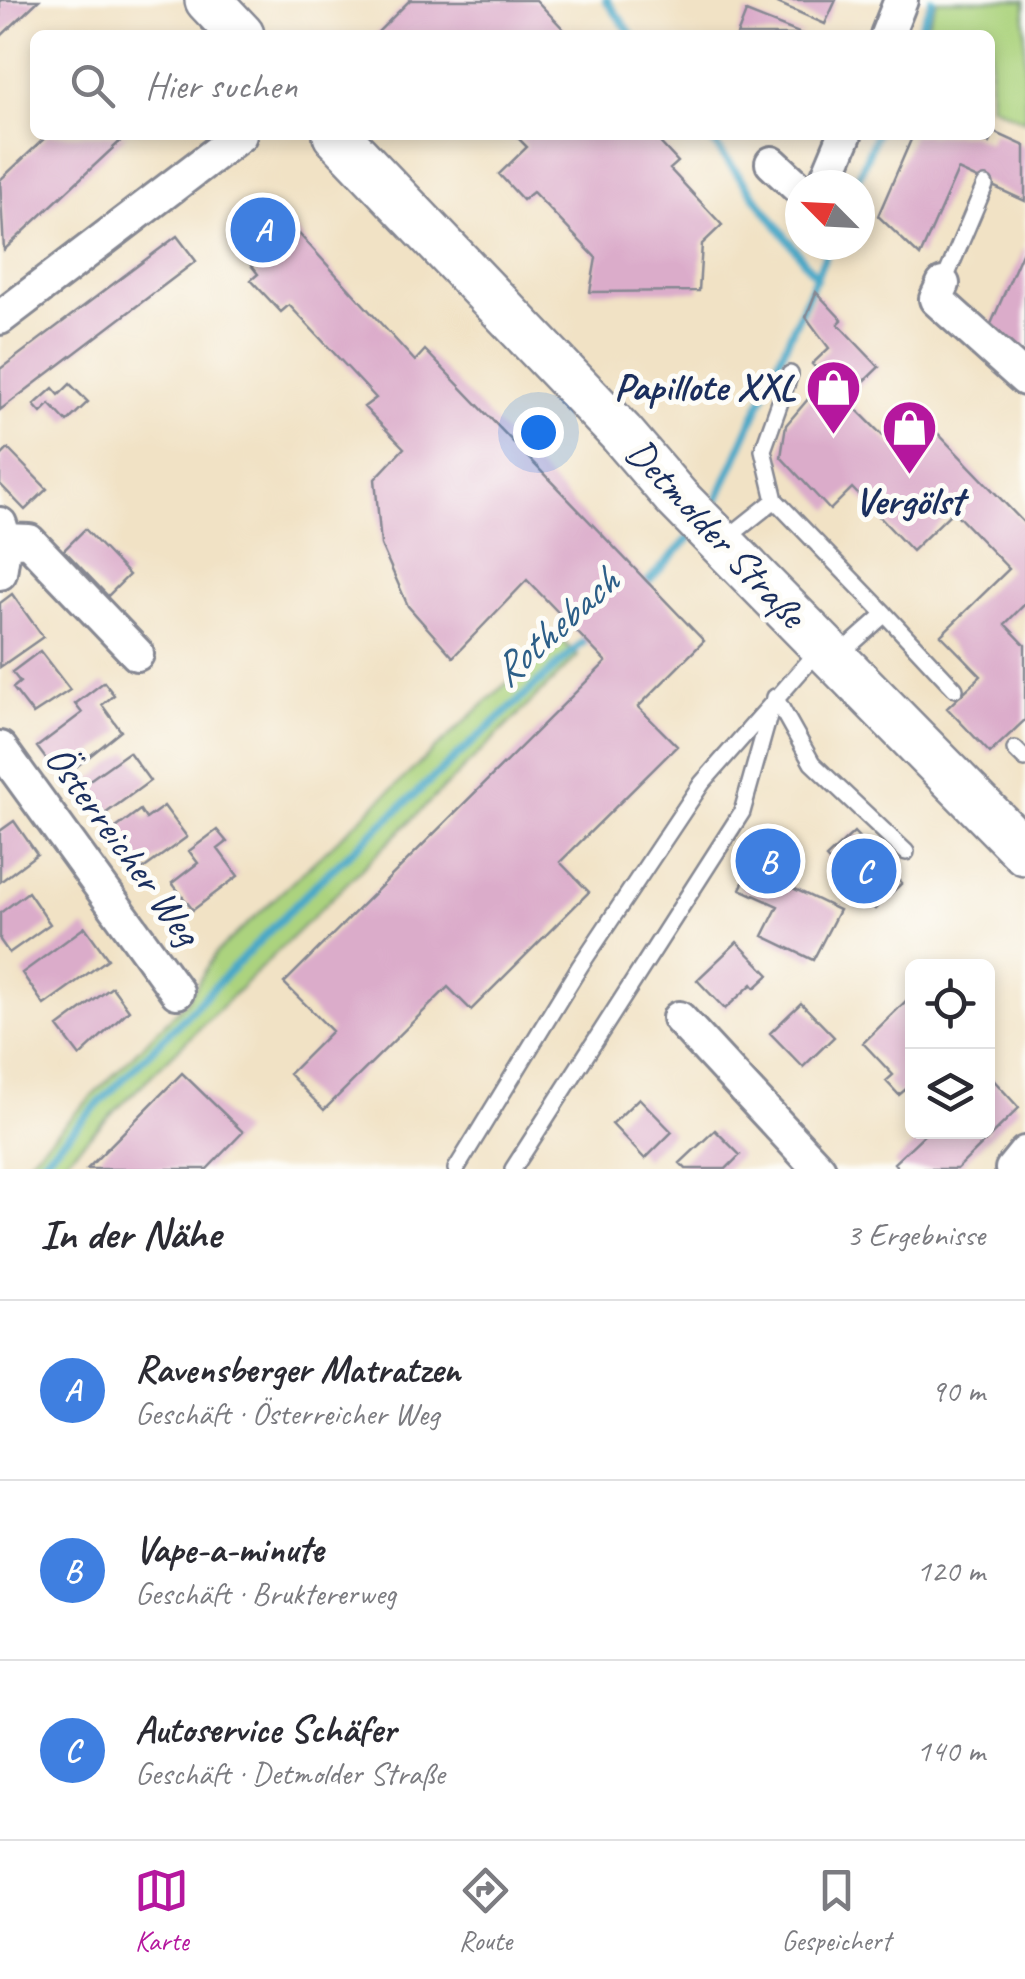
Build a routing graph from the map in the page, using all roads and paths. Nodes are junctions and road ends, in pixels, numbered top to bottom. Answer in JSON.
{"nodes":[{"id":1,"x":208,"y":0,"type":"edge"},
{"id":2,"x":901,"y":0,"type":"edge"},
{"id":3,"x":236,"y":30,"type":"edge"},
{"id":4,"x":888,"y":30,"type":"edge"},
{"id":5,"x":233,"y":140,"type":"edge"},
{"id":6,"x":341,"y":140,"type":"edge"},
{"id":7,"x":842,"y":140,"type":"edge"},
{"id":8,"x":772,"y":164,"type":"dead end"},
{"id":9,"x":830,"y":170,"type":"edge"},
{"id":10,"x":785,"y":176,"type":"edge"},
{"id":11,"x":985,"y":186,"type":"dead end"},
{"id":12,"x":943,"y":284,"type":"joint"},
{"id":13,"x":0,"y":318,"type":"edge"},
{"id":14,"x":790,"y":374,"type":"dead end"},
{"id":15,"x":1025,"y":380,"type":"edge"},
{"id":16,"x":775,"y":500,"type":"junction"},
{"id":17,"x":708,"y":530,"type":"junction"},
{"id":18,"x":3,"y":532,"type":"edge"},
{"id":19,"x":0,"y":573,"type":"edge"},
{"id":20,"x":885,"y":614,"type":"junction"},
{"id":21,"x":829,"y":652,"type":"junction"},
{"id":22,"x":137,"y":654,"type":"dead end"},
{"id":23,"x":955,"y":689,"type":"dead end"},
{"id":24,"x":775,"y":697,"type":"junction"},
{"id":25,"x":0,"y":748,"type":"edge"},
{"id":26,"x":1022,"y":841,"type":"edge"},
{"id":27,"x":906,"y":852,"type":"dead end"},
{"id":28,"x":177,"y":992,"type":"dead end"},
{"id":29,"x":679,"y":1018,"type":"dead end"},
{"id":30,"x":1025,"y":1153,"type":"edge"},
{"id":31,"x":456,"y":1169,"type":"edge"},
{"id":32,"x":512,"y":1169,"type":"edge"},
{"id":33,"x":819,"y":1169,"type":"edge"},
{"id":34,"x":1012,"y":1169,"type":"edge"}],
"edges":[{"from":1,"to":3,"type":"main road"},
{"from":2,"to":4,"type":"street"},
{"from":5,"to":13,"type":"street"},
{"from":6,"to":17,"type":"main road","name":"Detmolder Straße"},
{"from":7,"to":9,"type":"street"},
{"from":8,"to":10,"type":"street"},
{"from":11,"to":12,"type":"lane"},
{"from":12,"to":15,"type":"street"},
{"from":14,"to":16,"type":"lane"},
{"from":16,"to":17,"type":"lane"},
{"from":16,"to":20,"type":"lane"},
{"from":17,"to":21,"type":"main road","name":"Detmolder Straße"},
{"from":18,"to":19,"type":"street"},
{"from":18,"to":22,"type":"street"},
{"from":20,"to":21,"type":"lane"},
{"from":20,"to":23,"type":"lane"},
{"from":21,"to":24,"type":"lane"},
{"from":21,"to":26,"type":"main road","name":"Detmolder Straße"},
{"from":24,"to":27,"type":"lane"},
{"from":24,"to":31,"type":"lane"},
{"from":24,"to":32,"type":"lane"},
{"from":25,"to":28,"type":"street","name":"Österreicher Weg"},
{"from":29,"to":33,"type":"street"},
{"from":30,"to":34,"type":"street"}]}
